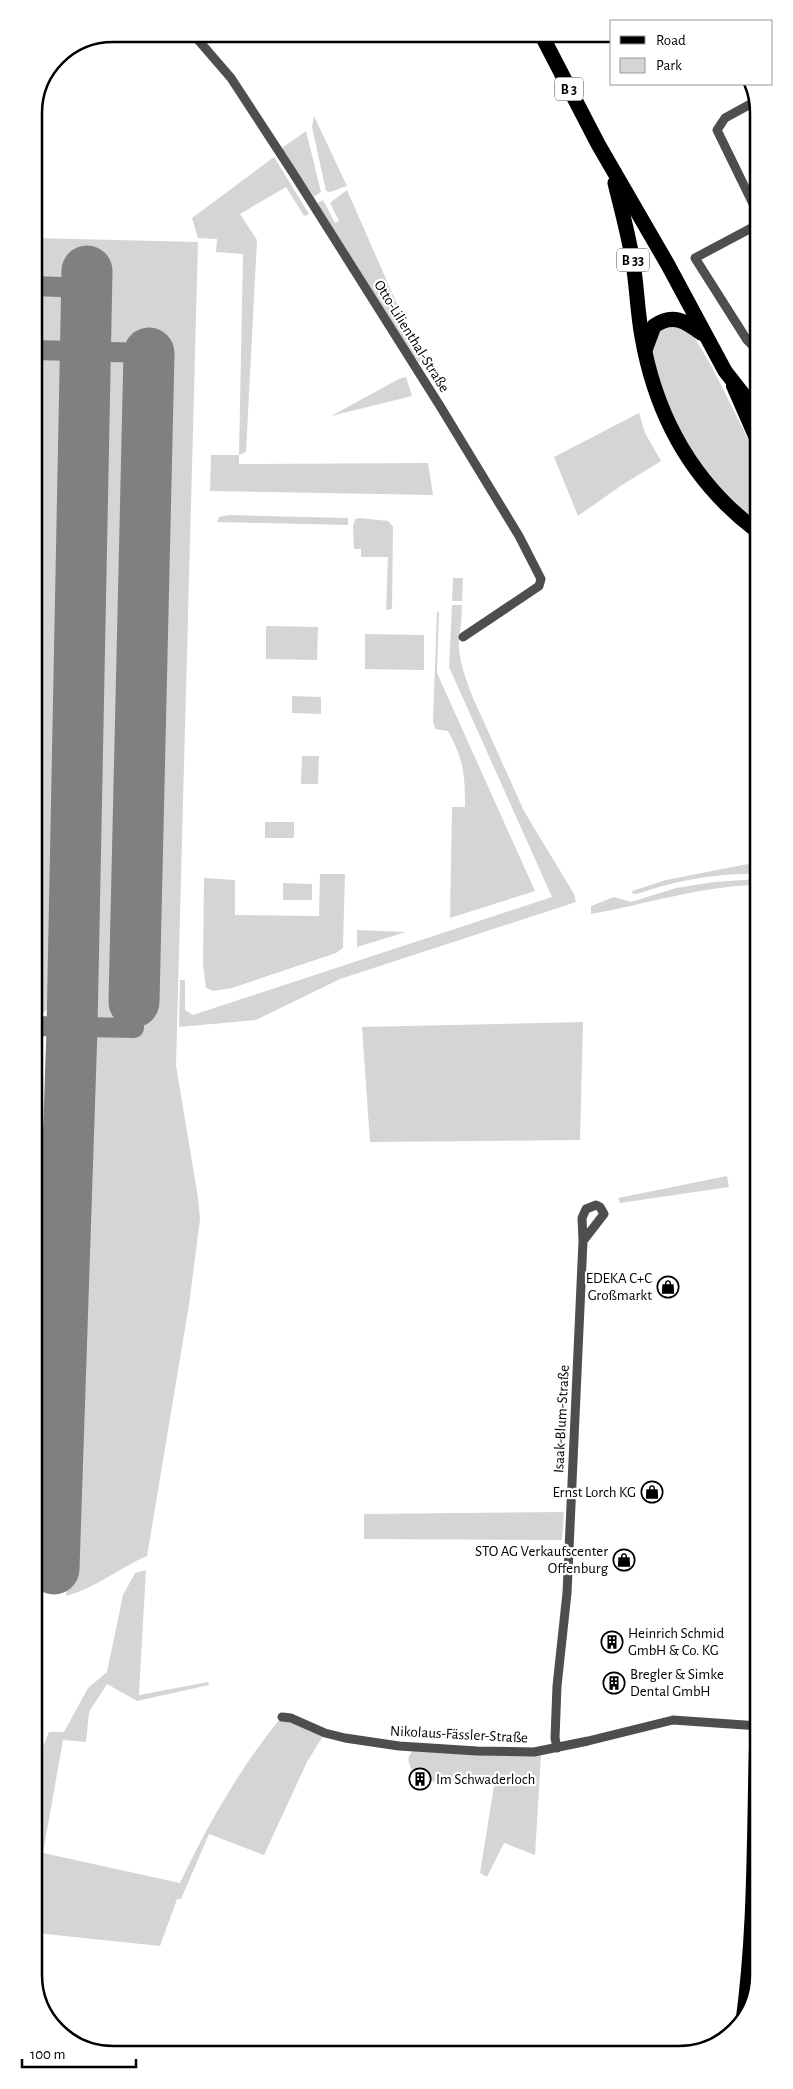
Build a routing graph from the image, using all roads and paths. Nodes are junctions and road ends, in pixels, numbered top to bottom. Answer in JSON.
{"nodes":[{"id":1,"x":200,"y":42,"type":"edge"},
{"id":2,"x":546,"y":43,"type":"edge"},
{"id":3,"x":750,"y":104,"type":"edge"},
{"id":4,"x":612,"y":170,"type":"junction"},
{"id":5,"x":750,"y":198,"type":"edge"},
{"id":6,"x":750,"y":229,"type":"edge"},
{"id":7,"x":707,"y":338,"type":"junction"},
{"id":8,"x":750,"y":343,"type":"edge"},
{"id":9,"x":645,"y":352,"type":"junction"},
{"id":10,"x":725,"y":371,"type":"junction"},
{"id":11,"x":750,"y":403,"type":"edge"},
{"id":12,"x":750,"y":427,"type":"edge"},
{"id":13,"x":750,"y":526,"type":"edge"},
{"id":14,"x":464,"y":637,"type":"dead end"},
{"id":15,"x":583,"y":1241,"type":"dead end"},
{"id":16,"x":282,"y":1716,"type":"dead end"},
{"id":17,"x":750,"y":1727,"type":"edge"},
{"id":18,"x":557,"y":1748,"type":"junction"},
{"id":19,"x":750,"y":1942,"type":"edge"},
{"id":20,"x":743,"y":2007,"type":"edge"}],
"edges":[{"from":1,"to":14,"type":"street","name":"Otto-Lilienthal-Straße"},
{"from":2,"to":4,"type":"highway","number":"B 3"},
{"from":3,"to":5,"type":"street"},
{"from":4,"to":7,"type":"highway","number":"B 3"},
{"from":4,"to":9,"type":"highway","number":"B 33"},
{"from":6,"to":8,"type":"street"},
{"from":7,"to":9,"type":"highway"},
{"from":7,"to":10,"type":"highway","number":"B 3"},
{"from":9,"to":13,"type":"highway","number":"B 33"},
{"from":10,"to":11,"type":"highway"},
{"from":10,"to":12,"type":"main road","number":"B 3"},
{"from":15,"to":18,"type":"street","name":"Isaak-Blum-Straße"},
{"from":16,"to":18,"type":"street","name":"Nikolaus-Fässler-Straße"},
{"from":17,"to":18,"type":"street","name":"Nikolaus-Fässler-Straße"},
{"from":19,"to":20,"type":"main road"}]}
